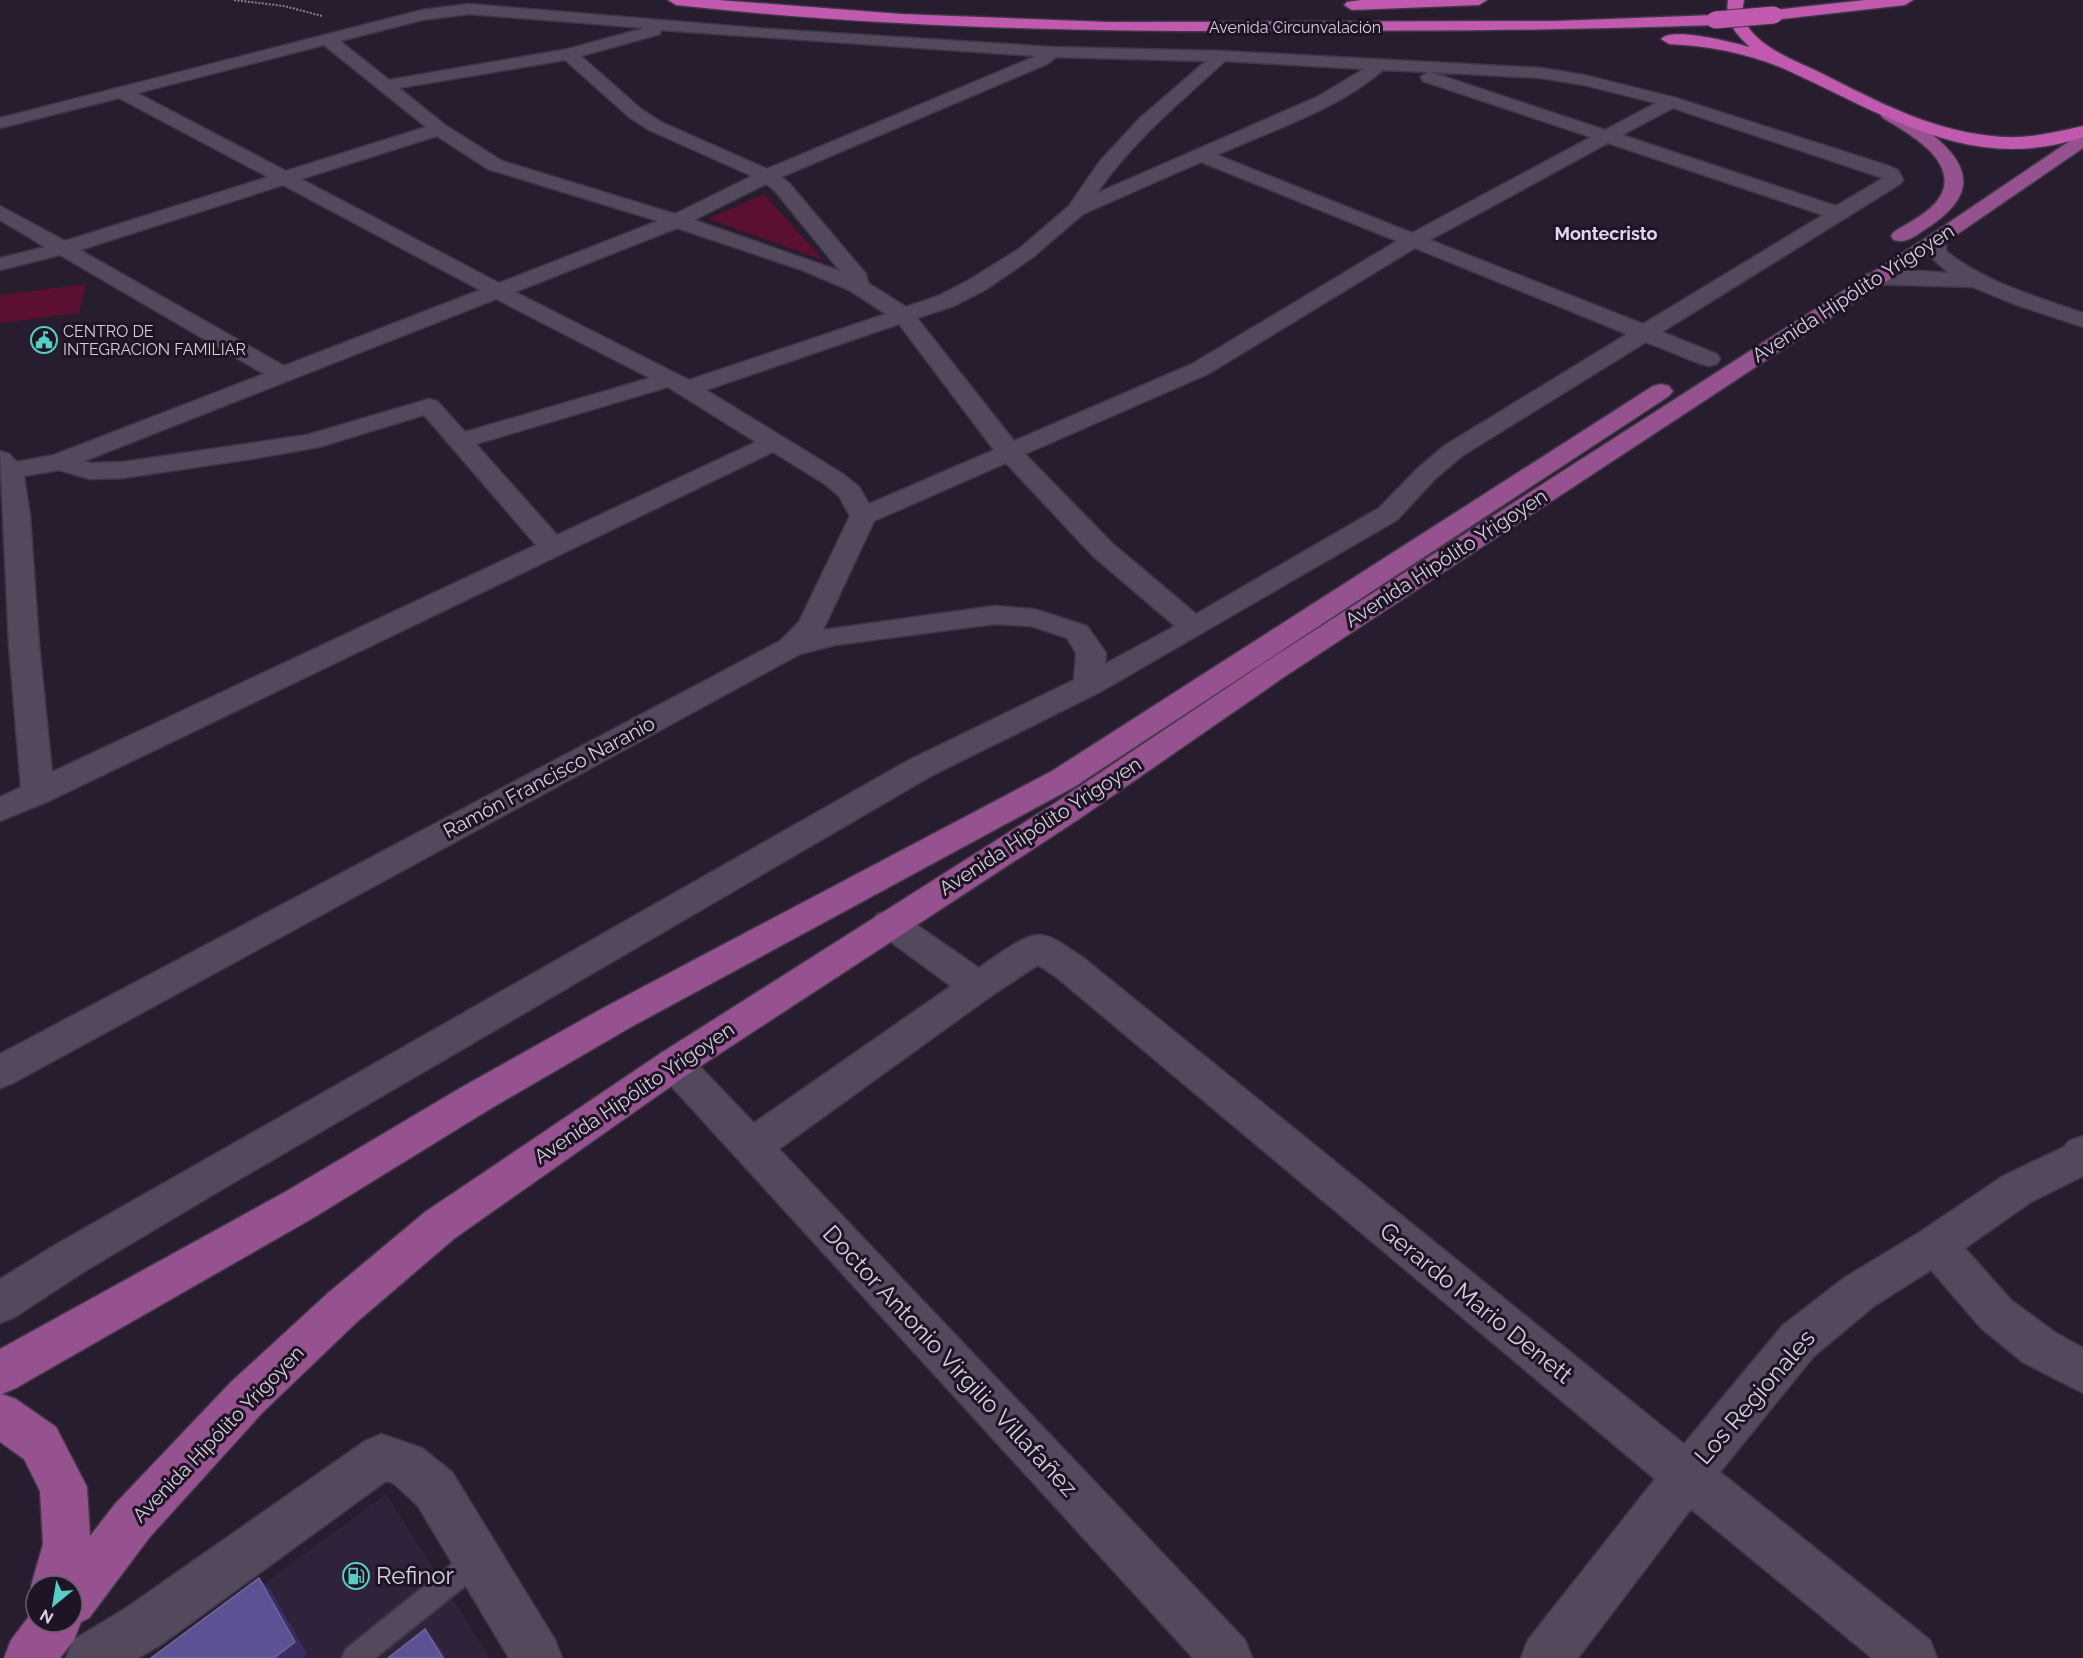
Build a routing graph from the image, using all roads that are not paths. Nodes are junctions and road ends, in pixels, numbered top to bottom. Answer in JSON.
{"nodes":[{"id":1,"x":681,"y":0,"type":"edge"},
{"id":2,"x":1479,"y":0,"type":"edge"},
{"id":3,"x":1736,"y":0,"type":"edge"},
{"id":4,"x":1828,"y":0,"type":"edge"},
{"id":5,"x":1905,"y":0,"type":"edge"},
{"id":6,"x":806,"y":6,"type":"junction"},
{"id":7,"x":1338,"y":6,"type":"dead end"},
{"id":8,"x":1772,"y":10,"type":"junction"},
{"id":9,"x":1134,"y":11,"type":"dead end"},
{"id":10,"x":1713,"y":15,"type":"junction"},
{"id":11,"x":901,"y":20,"type":"junction"},
{"id":12,"x":676,"y":26,"type":"junction"},
{"id":13,"x":327,"y":39,"type":"junction"},
{"id":14,"x":1052,"y":52,"type":"junction"},
{"id":15,"x":569,"y":54,"type":"junction"},
{"id":16,"x":1221,"y":56,"type":"junction"},
{"id":17,"x":1379,"y":64,"type":"junction"},
{"id":18,"x":1416,"y":66,"type":"junction"},
{"id":19,"x":1798,"y":68,"type":"junction"},
{"id":20,"x":384,"y":86,"type":"junction"},
{"id":21,"x":120,"y":91,"type":"junction"},
{"id":22,"x":1670,"y":102,"type":"junction"},
{"id":23,"x":1889,"y":114,"type":"junction"},
{"id":24,"x":0,"y":123,"type":"edge"},
{"id":25,"x":439,"y":129,"type":"junction"},
{"id":26,"x":2083,"y":131,"type":"edge"},
{"id":27,"x":1606,"y":136,"type":"junction"},
{"id":28,"x":2083,"y":140,"type":"edge"},
{"id":29,"x":1201,"y":155,"type":"junction"},
{"id":30,"x":767,"y":176,"type":"junction"},
{"id":31,"x":283,"y":178,"type":"junction"},
{"id":32,"x":1076,"y":210,"type":"junction"},
{"id":33,"x":0,"y":212,"type":"edge"},
{"id":34,"x":1837,"y":213,"type":"junction"},
{"id":35,"x":677,"y":221,"type":"junction"},
{"id":36,"x":1413,"y":240,"type":"junction"},
{"id":37,"x":1936,"y":240,"type":"junction"},
{"id":38,"x":65,"y":249,"type":"junction"},
{"id":39,"x":0,"y":264,"type":"edge"},
{"id":40,"x":1874,"y":279,"type":"junction"},
{"id":41,"x":1977,"y":282,"type":"junction"},
{"id":42,"x":857,"y":285,"type":"junction"},
{"id":43,"x":499,"y":292,"type":"junction"},
{"id":44,"x":904,"y":316,"type":"junction"},
{"id":45,"x":2079,"y":319,"type":"edge"},
{"id":46,"x":1643,"y":334,"type":"junction"},
{"id":47,"x":1709,"y":359,"type":"junction"},
{"id":48,"x":282,"y":375,"type":"junction"},
{"id":49,"x":679,"y":384,"type":"junction"},
{"id":50,"x":460,"y":441,"type":"junction"},
{"id":51,"x":775,"y":442,"type":"junction"},
{"id":52,"x":1009,"y":452,"type":"junction"},
{"id":53,"x":60,"y":462,"type":"junction"},
{"id":54,"x":4,"y":467,"type":"edge"},
{"id":55,"x":862,"y":516,"type":"junction"},
{"id":56,"x":552,"y":546,"type":"junction"},
{"id":57,"x":1194,"y":627,"type":"junction"},
{"id":58,"x":790,"y":647,"type":"junction"},
{"id":59,"x":1089,"y":685,"type":"junction"},
{"id":60,"x":38,"y":793,"type":"junction"},
{"id":61,"x":0,"y":810,"type":"edge"},
{"id":62,"x":889,"y":923,"type":"junction"},
{"id":63,"x":978,"y":986,"type":"junction"},
{"id":64,"x":674,"y":1064,"type":"junction"},
{"id":65,"x":0,"y":1072,"type":"edge"},
{"id":66,"x":751,"y":1147,"type":"junction"},
{"id":67,"x":2081,"y":1156,"type":"edge"},
{"id":68,"x":1935,"y":1245,"type":"junction"},
{"id":69,"x":0,"y":1303,"type":"edge"},
{"id":70,"x":2083,"y":1372,"type":"edge"},
{"id":71,"x":0,"y":1373,"type":"edge"},
{"id":72,"x":0,"y":1415,"type":"edge"},
{"id":73,"x":1687,"y":1476,"type":"junction"},
{"id":74,"x":478,"y":1560,"type":"junction"},
{"id":75,"x":59,"y":1574,"type":"edge"},
{"id":76,"x":84,"y":1585,"type":"edge"},
{"id":77,"x":37,"y":1634,"type":"edge"},
{"id":78,"x":47,"y":1634,"type":"edge"},
{"id":79,"x":24,"y":1658,"type":"edge"},
{"id":80,"x":29,"y":1658,"type":"edge"},
{"id":81,"x":91,"y":1658,"type":"edge"},
{"id":82,"x":355,"y":1658,"type":"edge"},
{"id":83,"x":537,"y":1658,"type":"edge"},
{"id":84,"x":1227,"y":1658,"type":"edge"},
{"id":85,"x":1546,"y":1658,"type":"edge"},
{"id":86,"x":1912,"y":1658,"type":"edge"}],
"edges":[{"from":1,"to":6,"type":"highway","name":"Avenida Circunvalación"},
{"from":1,"to":11,"type":"highway","name":"Avenida Circunvalación"},
{"from":2,"to":7,"type":"highway"},
{"from":3,"to":19,"type":"highway"},
{"from":4,"to":8,"type":"highway","name":"Avenida Circunvalación"},
{"from":5,"to":8,"type":"highway","name":"Avenida Circunvalación"},
{"from":6,"to":9,"type":"highway"},
{"from":6,"to":10,"type":"highway","name":"Avenida Circunvalación"},
{"from":8,"to":10,"type":"highway","name":"Avenida Circunvalación","bridge":true},
{"from":10,"to":11,"type":"highway","name":"Avenida Circunvalación"},
{"from":11,"to":19,"type":"highway"},
{"from":12,"to":13,"type":"street"},
{"from":12,"to":14,"type":"street"},
{"from":12,"to":15,"type":"street"},
{"from":13,"to":20,"type":"street"},
{"from":13,"to":21,"type":"street"},
{"from":14,"to":16,"type":"street"},
{"from":14,"to":30,"type":"street"},
{"from":15,"to":20,"type":"street"},
{"from":15,"to":30,"type":"street"},
{"from":16,"to":17,"type":"street"},
{"from":16,"to":32,"type":"street"},
{"from":17,"to":18,"type":"street"},
{"from":17,"to":29,"type":"street"},
{"from":18,"to":22,"type":"street"},
{"from":18,"to":27,"type":"street"},
{"from":19,"to":23,"type":"highway"},
{"from":20,"to":25,"type":"street"},
{"from":21,"to":24,"type":"street"},
{"from":21,"to":31,"type":"street"},
{"from":22,"to":27,"type":"street"},
{"from":22,"to":34,"type":"street"},
{"from":23,"to":26,"type":"highway"},
{"from":23,"to":47,"type":"main road","name":"Avenida Hipólito Yrigoyen"},
{"from":25,"to":31,"type":"street"},
{"from":25,"to":35,"type":"street"},
{"from":27,"to":34,"type":"street"},
{"from":27,"to":36,"type":"street"},
{"from":28,"to":37,"type":"main road","name":"Avenida Hipólito Yrigoyen"},
{"from":29,"to":32,"type":"street"},
{"from":29,"to":36,"type":"street"},
{"from":30,"to":35,"type":"street"},
{"from":30,"to":42,"type":"street"},
{"from":31,"to":38,"type":"street"},
{"from":31,"to":43,"type":"street"},
{"from":32,"to":44,"type":"street"},
{"from":33,"to":38,"type":"street"},
{"from":34,"to":46,"type":"street"},
{"from":35,"to":42,"type":"street"},
{"from":35,"to":43,"type":"street"},
{"from":36,"to":46,"type":"street"},
{"from":36,"to":52,"type":"street"},
{"from":37,"to":40,"type":"main road","name":"Avenida Hipólito Yrigoyen"},
{"from":37,"to":41,"type":"street"},
{"from":38,"to":39,"type":"street"},
{"from":38,"to":48,"type":"street"},
{"from":40,"to":41,"type":"street"},
{"from":40,"to":62,"type":"main road","name":"Avenida Hipólito Yrigoyen"},
{"from":41,"to":45,"type":"street"},
{"from":42,"to":44,"type":"street"},
{"from":43,"to":48,"type":"street"},
{"from":43,"to":49,"type":"street"},
{"from":44,"to":49,"type":"street"},
{"from":44,"to":52,"type":"street"},
{"from":46,"to":47,"type":"street"},
{"from":46,"to":57,"type":"street"},
{"from":47,"to":71,"type":"main road","name":"Avenida Hipólito Yrigoyen"},
{"from":48,"to":53,"type":"street"},
{"from":49,"to":50,"type":"street"},
{"from":49,"to":51,"type":"street"},
{"from":50,"to":53,"type":"street"},
{"from":50,"to":56,"type":"street"},
{"from":51,"to":55,"type":"street"},
{"from":51,"to":56,"type":"street"},
{"from":52,"to":55,"type":"street"},
{"from":52,"to":57,"type":"street"},
{"from":53,"to":54,"type":"street"},
{"from":54,"to":60,"type":"street"},
{"from":55,"to":58,"type":"street"},
{"from":56,"to":60,"type":"street"},
{"from":57,"to":59,"type":"street"},
{"from":58,"to":59,"type":"street","name":"Ramón Francisco Naranio"},
{"from":58,"to":65,"type":"street","name":"Ramón Francisco Naranio"},
{"from":59,"to":69,"type":"street"},
{"from":60,"to":61,"type":"street"},
{"from":62,"to":63,"type":"street"},
{"from":62,"to":64,"type":"main road","name":"Avenida Hipólito Yrigoyen"},
{"from":63,"to":66,"type":"street"},
{"from":63,"to":73,"type":"street","name":"Gerardo Mario Denett"},
{"from":64,"to":66,"type":"street","name":"Doctor Antonio Virgilio Villafañez"},
{"from":64,"to":76,"type":"main road","name":"Avenida Hipólito Yrigoyen"},
{"from":66,"to":84,"type":"street","name":"Doctor Antonio Virgilio Villafañez"},
{"from":67,"to":68,"type":"street","name":"Los Regionales"},
{"from":68,"to":70,"type":"street"},
{"from":68,"to":73,"type":"street","name":"Los Regionales"},
{"from":72,"to":75,"type":"main road"},
{"from":73,"to":85,"type":"street","name":"Los Regionales"},
{"from":73,"to":86,"type":"street","name":"Gerardo Mario Denett"},
{"from":74,"to":81,"type":"street"},
{"from":74,"to":82,"type":"lane"},
{"from":74,"to":83,"type":"street"},
{"from":77,"to":79,"type":"main road"},
{"from":78,"to":80,"type":"main road"}]}
